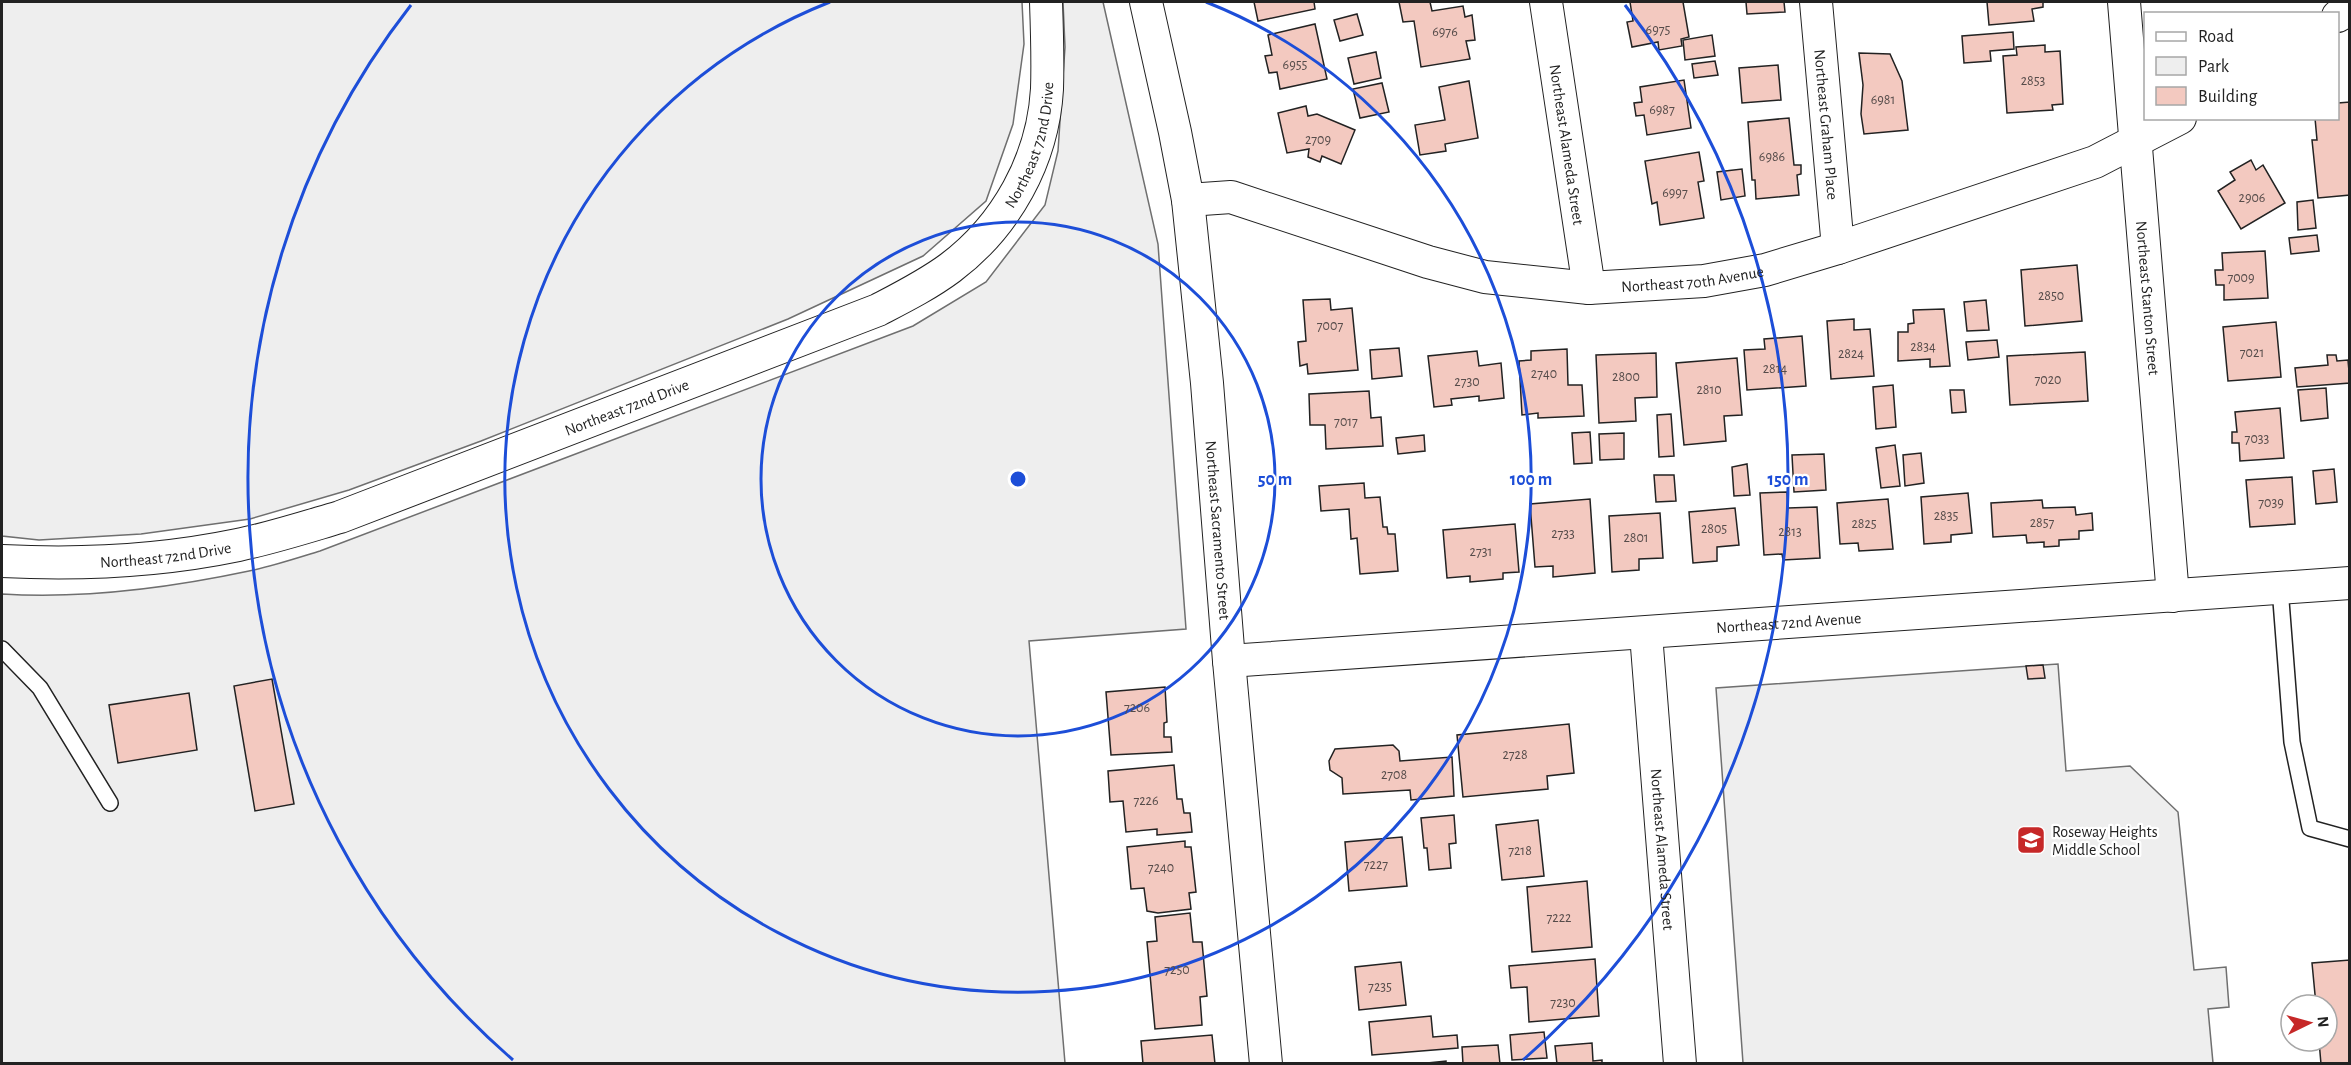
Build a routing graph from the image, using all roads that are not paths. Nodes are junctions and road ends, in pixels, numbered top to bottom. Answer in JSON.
{"nodes":[{"id":1,"x":1046,"y":2,"type":"edge"},
{"id":2,"x":1146,"y":2,"type":"edge"},
{"id":3,"x":1546,"y":2,"type":"edge"},
{"id":4,"x":1816,"y":2,"type":"edge"},
{"id":5,"x":2124,"y":2,"type":"edge"},
{"id":6,"x":2176,"y":120,"type":"edge"},
{"id":7,"x":2136,"y":141,"type":"junction"},
{"id":8,"x":1188,"y":200,"type":"junction"},
{"id":9,"x":1838,"y":248,"type":"junction"},
{"id":10,"x":1589,"y":288,"type":"junction"},
{"id":11,"x":2,"y":561,"type":"edge"},
{"id":12,"x":2349,"y":583,"type":"edge"},
{"id":13,"x":2280,"y":588,"type":"junction"},
{"id":14,"x":2173,"y":596,"type":"junction"},
{"id":15,"x":1646,"y":634,"type":"junction"},
{"id":16,"x":2,"y":649,"type":"edge"},
{"id":17,"x":1229,"y":661,"type":"junction"},
{"id":18,"x":110,"y":803,"type":"dead end"},
{"id":19,"x":2349,"y":839,"type":"edge"},
{"id":20,"x":1266,"y":1064,"type":"edge"},
{"id":21,"x":1680,"y":1064,"type":"edge"}],
"edges":[{"from":1,"to":11,"type":"street","name":"Northeast 72nd Drive"},
{"from":2,"to":8,"type":"street","name":"Northeast Sacramento Street"},
{"from":3,"to":10,"type":"street","name":"Northeast Alameda Street"},
{"from":4,"to":9,"type":"street","name":"Northeast Graham Place"},
{"from":5,"to":7,"type":"street","name":"Northeast Stanton Street"},
{"from":6,"to":7,"type":"street","name":"Northeast 70th Avenue"},
{"from":7,"to":9,"type":"street","name":"Northeast 70th Avenue"},
{"from":7,"to":14,"type":"street","name":"Northeast Stanton Street"},
{"from":8,"to":10,"type":"street","name":"Northeast 70th Avenue"},
{"from":8,"to":17,"type":"street","name":"Northeast Sacramento Street"},
{"from":9,"to":10,"type":"street","name":"Northeast 70th Avenue"},
{"from":12,"to":13,"type":"street","name":"Northeast 72nd Avenue"},
{"from":13,"to":14,"type":"street","name":"Northeast 72nd Avenue"},
{"from":13,"to":19,"type":"lane"},
{"from":14,"to":15,"type":"street","name":"Northeast 72nd Avenue"},
{"from":15,"to":17,"type":"street","name":"Northeast 72nd Avenue"},
{"from":15,"to":21,"type":"street","name":"Northeast Alameda Street"},
{"from":16,"to":18,"type":"lane"},
{"from":17,"to":20,"type":"street","name":"Northeast Sacramento Street"}]}
